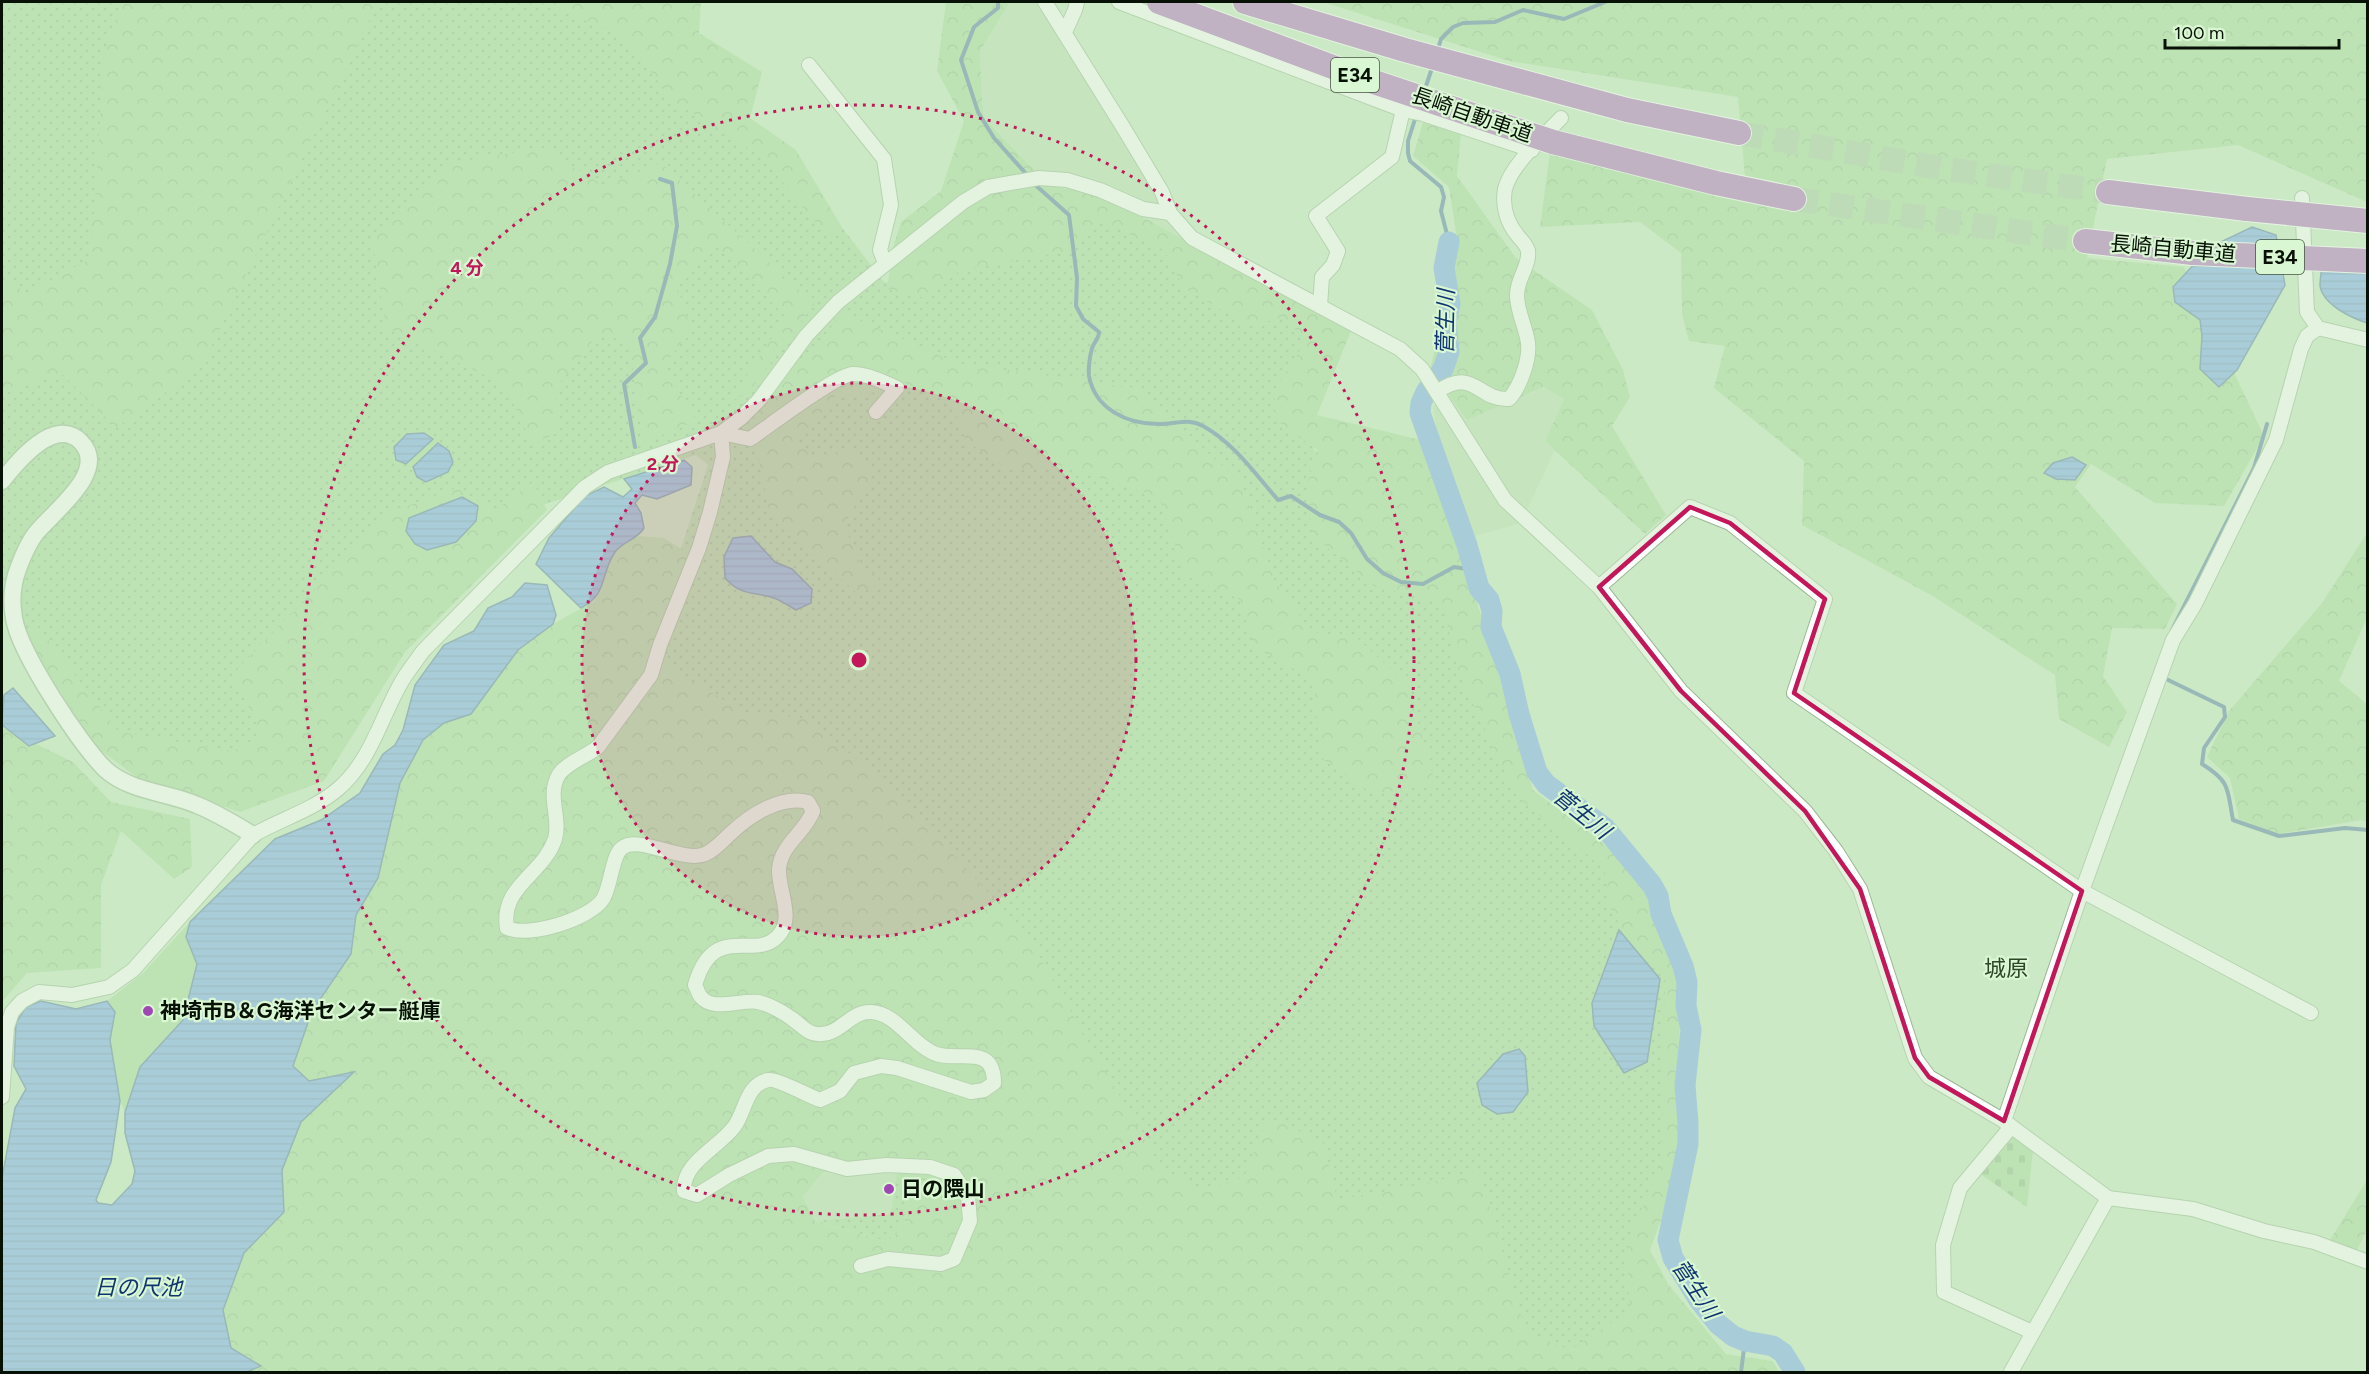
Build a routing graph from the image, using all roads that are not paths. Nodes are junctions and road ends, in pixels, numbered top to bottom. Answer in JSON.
{"nodes":[{"id":1,"x":1045,"y":2,"type":"edge"},
{"id":2,"x":1077,"y":2,"type":"edge"},
{"id":3,"x":1119,"y":2,"type":"edge"},
{"id":4,"x":1159,"y":2,"type":"edge"},
{"id":5,"x":1245,"y":2,"type":"edge"},
{"id":6,"x":1065,"y":32,"type":"junction"},
{"id":7,"x":809,"y":65,"type":"dead end"},
{"id":8,"x":1403,"y":110,"type":"junction"},
{"id":9,"x":1561,"y":118,"type":"dead end"},
{"id":10,"x":1739,"y":134,"type":"tunnel mouth"},
{"id":11,"x":1543,"y":146,"type":"junction"},
{"id":12,"x":2108,"y":192,"type":"tunnel mouth"},
{"id":13,"x":2302,"y":198,"type":"dead end"},
{"id":14,"x":1794,"y":199,"type":"tunnel mouth"},
{"id":15,"x":1170,"y":213,"type":"junction"},
{"id":16,"x":2367,"y":221,"type":"edge"},
{"id":17,"x":2085,"y":241,"type":"tunnel mouth"},
{"id":18,"x":2367,"y":261,"type":"edge"},
{"id":19,"x":885,"y":263,"type":"junction"},
{"id":20,"x":1320,"y":306,"type":"junction"},
{"id":21,"x":2318,"y":328,"type":"junction"},
{"id":22,"x":2367,"y":339,"type":"edge"},
{"id":23,"x":1437,"y":392,"type":"junction"},
{"id":24,"x":876,"y":412,"type":"dead end"},
{"id":25,"x":721,"y":433,"type":"junction"},
{"id":26,"x":2,"y":481,"type":"edge"},
{"id":27,"x":1599,"y":587,"type":"junction"},
{"id":28,"x":253,"y":835,"type":"junction"},
{"id":29,"x":2082,"y":891,"type":"junction"},
{"id":30,"x":2311,"y":1013,"type":"dead end"},
{"id":31,"x":2,"y":1097,"type":"edge"},
{"id":32,"x":2008,"y":1124,"type":"junction"},
{"id":33,"x":2108,"y":1198,"type":"junction"},
{"id":34,"x":2367,"y":1262,"type":"edge"},
{"id":35,"x":861,"y":1266,"type":"dead end"},
{"id":36,"x":2032,"y":1332,"type":"junction"},
{"id":37,"x":2011,"y":1372,"type":"edge"}],
"edges":[{"from":1,"to":6,"type":"street"},
{"from":2,"to":6,"type":"street"},
{"from":3,"to":8,"type":"street"},
{"from":4,"to":11,"type":"highway","name":"長崎自動車道","number":"E34","bridge":true},
{"from":5,"to":10,"type":"highway","name":"長崎自動車道","number":"E34"},
{"from":6,"to":15,"type":"street"},
{"from":7,"to":19,"type":"street"},
{"from":8,"to":11,"type":"street"},
{"from":8,"to":20,"type":"street"},
{"from":9,"to":11,"type":"street"},
{"from":11,"to":14,"type":"highway","name":"長崎自動車道","number":"E34"},
{"from":11,"to":23,"type":"street"},
{"from":12,"to":16,"type":"highway","number":"E34","bridge":true},
{"from":13,"to":21,"type":"street"},
{"from":15,"to":19,"type":"street"},
{"from":15,"to":20,"type":"street"},
{"from":17,"to":18,"type":"highway","name":"長崎自動車道","number":"E34","bridge":true},
{"from":19,"to":25,"type":"street"},
{"from":20,"to":23,"type":"street"},
{"from":21,"to":22,"type":"street"},
{"from":21,"to":29,"type":"street"},
{"from":23,"to":27,"type":"street"},
{"from":24,"to":25,"type":"street"},
{"from":25,"to":28,"type":"street"},
{"from":25,"to":35,"type":"street"},
{"from":26,"to":28,"type":"street"},
{"from":27,"to":29,"type":"street"},
{"from":27,"to":32,"type":"street"},
{"from":28,"to":31,"type":"street"},
{"from":29,"to":30,"type":"street"},
{"from":29,"to":32,"type":"street"},
{"from":32,"to":33,"type":"street"},
{"from":32,"to":36,"type":"street"},
{"from":33,"to":34,"type":"street"},
{"from":33,"to":36,"type":"street"},
{"from":36,"to":37,"type":"street"}]}
